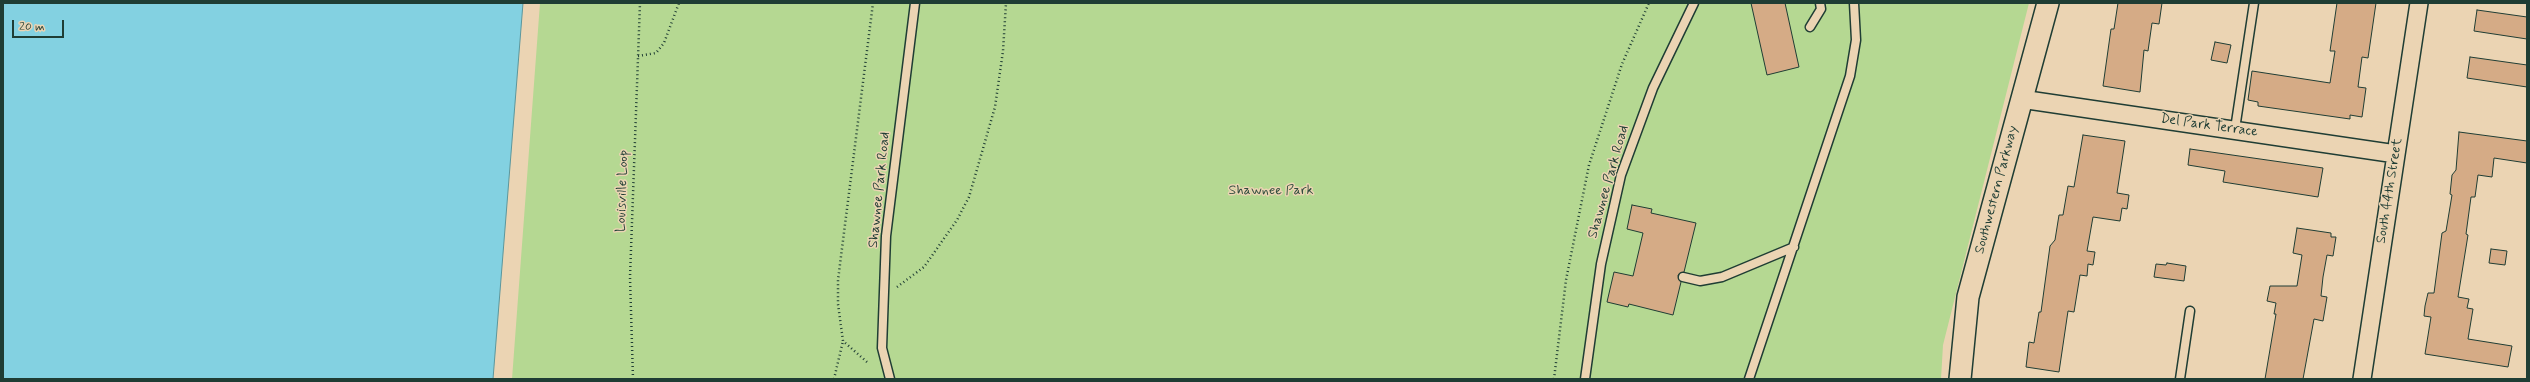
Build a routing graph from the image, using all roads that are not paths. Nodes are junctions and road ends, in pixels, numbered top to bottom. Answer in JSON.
{"nodes":[{"id":1,"x":915,"y":3,"type":"edge"},
{"id":2,"x":1694,"y":3,"type":"edge"},
{"id":3,"x":1820,"y":3,"type":"edge"},
{"id":4,"x":1854,"y":3,"type":"edge"},
{"id":5,"x":2048,"y":3,"type":"edge"},
{"id":6,"x":2254,"y":3,"type":"edge"},
{"id":7,"x":2419,"y":3,"type":"edge"},
{"id":8,"x":1810,"y":27,"type":"dead end"},
{"id":9,"x":2022,"y":99,"type":"junction"},
{"id":10,"x":2235,"y":129,"type":"junction"},
{"id":11,"x":2396,"y":154,"type":"junction"},
{"id":12,"x":1794,"y":247,"type":"junction"},
{"id":13,"x":1683,"y":277,"type":"dead end"},
{"id":14,"x":2190,"y":310,"type":"dead end"},
{"id":15,"x":890,"y":379,"type":"edge"},
{"id":16,"x":1585,"y":379,"type":"edge"},
{"id":17,"x":1749,"y":379,"type":"edge"},
{"id":18,"x":1960,"y":379,"type":"edge"},
{"id":19,"x":2180,"y":379,"type":"edge"},
{"id":20,"x":2362,"y":379,"type":"edge"}],
"edges":[{"from":1,"to":15,"type":"lane","name":"Shawnee Park Road"},
{"from":2,"to":16,"type":"lane","name":"Shawnee Park Road"},
{"from":3,"to":8,"type":"lane"},
{"from":4,"to":12,"type":"lane"},
{"from":5,"to":9,"type":"street","name":"Southwestern Parkway"},
{"from":6,"to":10,"type":"lane"},
{"from":7,"to":11,"type":"street","name":"South 44th Street"},
{"from":9,"to":10,"type":"street","name":"Del Park Terrace"},
{"from":9,"to":18,"type":"street","name":"Southwestern Parkway"},
{"from":10,"to":11,"type":"street","name":"Del Park Terrace"},
{"from":11,"to":20,"type":"street","name":"South 44th Street"},
{"from":12,"to":13,"type":"lane"},
{"from":12,"to":17,"type":"lane"},
{"from":14,"to":19,"type":"lane"}]}
